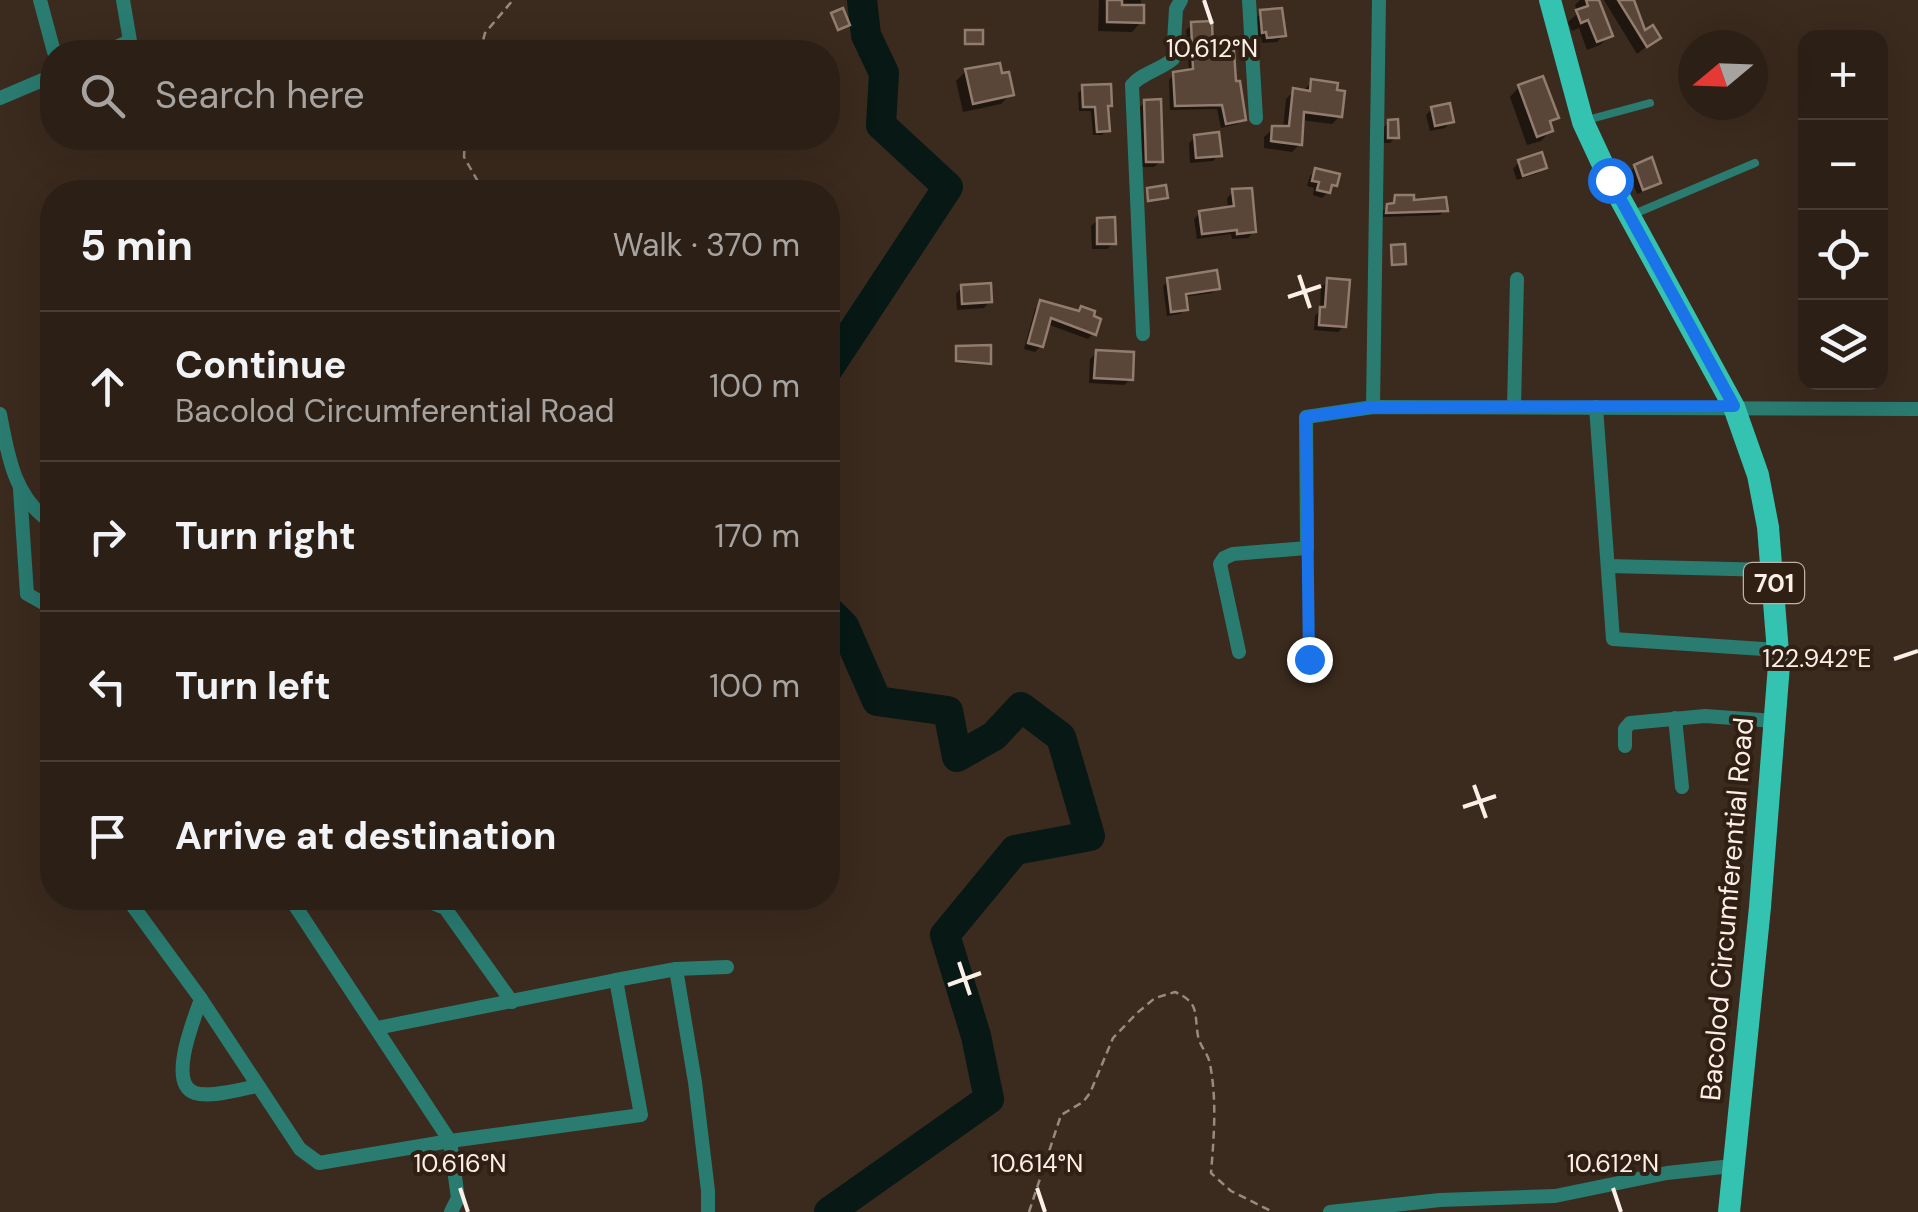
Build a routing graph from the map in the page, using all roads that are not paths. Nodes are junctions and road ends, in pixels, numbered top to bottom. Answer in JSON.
{"nodes":[{"id":1,"x":40,"y":0,"type":"edge"},
{"id":2,"x":124,"y":0,"type":"edge"},
{"id":3,"x":1181,"y":0,"type":"edge"},
{"id":4,"x":1249,"y":0,"type":"edge"},
{"id":5,"x":1378,"y":0,"type":"edge"},
{"id":6,"x":1550,"y":0,"type":"edge"},
{"id":7,"x":51,"y":40,"type":"edge"},
{"id":8,"x":130,"y":40,"type":"edge"},
{"id":9,"x":40,"y":81,"type":"edge"},
{"id":10,"x":0,"y":98,"type":"edge"},
{"id":11,"x":1650,"y":103,"type":"dead end"},
{"id":12,"x":1256,"y":118,"type":"dead end"},
{"id":13,"x":1583,"y":122,"type":"junction"},
{"id":14,"x":1754,"y":163,"type":"dead end"},
{"id":15,"x":1630,"y":216,"type":"junction"},
{"id":16,"x":1517,"y":279,"type":"dead end"},
{"id":17,"x":1143,"y":334,"type":"dead end"},
{"id":18,"x":1734,"y":406,"type":"junction"},
{"id":19,"x":1373,"y":407,"type":"junction"},
{"id":20,"x":1514,"y":407,"type":"junction"},
{"id":21,"x":1596,"y":407,"type":"junction"},
{"id":22,"x":1918,"y":409,"type":"edge"},
{"id":23,"x":0,"y":414,"type":"edge"},
{"id":24,"x":20,"y":488,"type":"junction"},
{"id":25,"x":40,"y":513,"type":"edge"},
{"id":26,"x":1308,"y":548,"type":"junction"},
{"id":27,"x":1608,"y":566,"type":"junction"},
{"id":28,"x":1773,"y":570,"type":"junction"},
{"id":29,"x":40,"y":601,"type":"edge"},
{"id":30,"x":1778,"y":650,"type":"junction"},
{"id":31,"x":1239,"y":652,"type":"dead end"},
{"id":32,"x":1309,"y":659,"type":"dead end"},
{"id":33,"x":1675,"y":718,"type":"junction"},
{"id":34,"x":1775,"y":720,"type":"junction"},
{"id":35,"x":1625,"y":746,"type":"dead end"},
{"id":36,"x":1682,"y":787,"type":"dead end"},
{"id":37,"x":137,"y":910,"type":"edge"},
{"id":38,"x":298,"y":910,"type":"edge"},
{"id":39,"x":446,"y":910,"type":"edge"},
{"id":40,"x":727,"y":967,"type":"dead end"},
{"id":41,"x":676,"y":969,"type":"junction"},
{"id":42,"x":616,"y":980,"type":"junction"},
{"id":43,"x":201,"y":1000,"type":"junction"},
{"id":44,"x":512,"y":1002,"type":"junction"},
{"id":45,"x":377,"y":1028,"type":"junction"},
{"id":46,"x":258,"y":1086,"type":"junction"},
{"id":47,"x":450,"y":1141,"type":"junction"},
{"id":48,"x":1732,"y":1166,"type":"junction"},
{"id":49,"x":451,"y":1212,"type":"edge"},
{"id":50,"x":708,"y":1212,"type":"edge"},
{"id":51,"x":1330,"y":1212,"type":"edge"},
{"id":52,"x":1730,"y":1212,"type":"edge"}],
"edges":[{"from":1,"to":7,"type":"street"},
{"from":2,"to":8,"type":"street"},
{"from":3,"to":17,"type":"street"},
{"from":4,"to":12,"type":"street"},
{"from":5,"to":19,"type":"street"},
{"from":6,"to":13,"type":"main road","name":"Bacolod Circumferential Road","number":"701"},
{"from":9,"to":10,"type":"street"},
{"from":11,"to":13,"type":"lane"},
{"from":13,"to":15,"type":"main road","name":"Bacolod Circumferential Road","number":"701"},
{"from":14,"to":15,"type":"lane"},
{"from":15,"to":18,"type":"main road","name":"Bacolod Circumferential Road","number":"701"},
{"from":16,"to":20,"type":"street"},
{"from":18,"to":21,"type":"street"},
{"from":18,"to":22,"type":"street"},
{"from":18,"to":28,"type":"main road","name":"Bacolod Circumferential Road","number":"701"},
{"from":19,"to":20,"type":"street"},
{"from":19,"to":26,"type":"street"},
{"from":20,"to":21,"type":"street"},
{"from":21,"to":27,"type":"street"},
{"from":23,"to":24,"type":"street"},
{"from":24,"to":25,"type":"street"},
{"from":24,"to":29,"type":"street"},
{"from":26,"to":31,"type":"street"},
{"from":26,"to":32,"type":"lane"},
{"from":27,"to":28,"type":"street"},
{"from":27,"to":30,"type":"street"},
{"from":28,"to":30,"type":"main road","name":"Bacolod Circumferential Road","number":"701"},
{"from":30,"to":34,"type":"main road","name":"Bacolod Circumferential Road","number":"701"},
{"from":33,"to":34,"type":"street"},
{"from":33,"to":35,"type":"street"},
{"from":33,"to":36,"type":"street"},
{"from":34,"to":48,"type":"main road","name":"Bacolod Circumferential Road","number":"701"},
{"from":37,"to":43,"type":"street"},
{"from":38,"to":45,"type":"street"},
{"from":39,"to":44,"type":"street"},
{"from":40,"to":41,"type":"street"},
{"from":41,"to":42,"type":"street"},
{"from":41,"to":50,"type":"street"},
{"from":42,"to":44,"type":"street"},
{"from":42,"to":47,"type":"street"},
{"from":43,"to":46,"type":"street"},
{"from":43,"to":46,"type":"street"},
{"from":44,"to":45,"type":"street"},
{"from":45,"to":47,"type":"street"},
{"from":46,"to":47,"type":"street"},
{"from":47,"to":49,"type":"street"},
{"from":48,"to":51,"type":"street"},
{"from":48,"to":52,"type":"main road","name":"Bacolod Circumferential Road","number":"701"}]}
